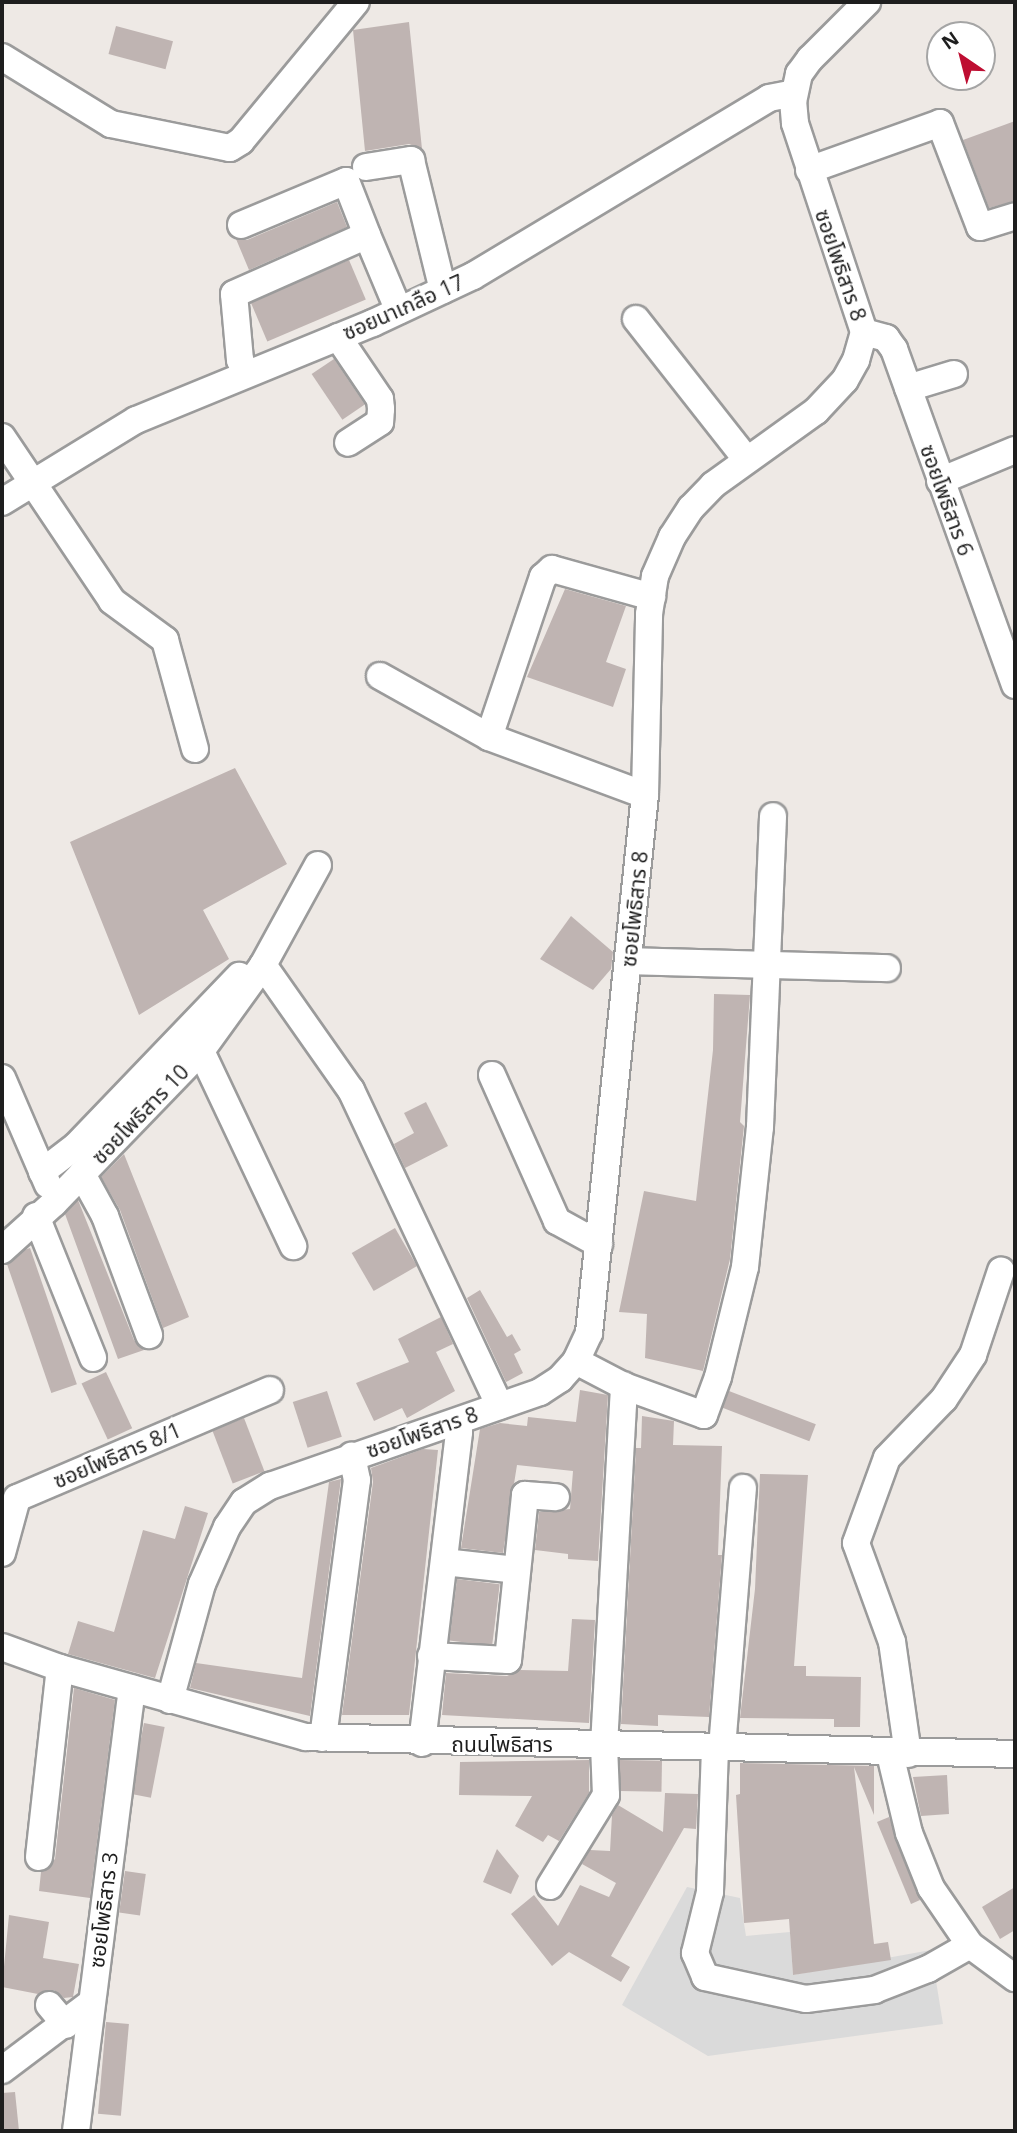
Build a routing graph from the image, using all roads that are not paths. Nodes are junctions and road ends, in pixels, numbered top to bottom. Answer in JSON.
{"nodes":[{"id":1,"x":356,"y":2,"type":"edge"},
{"id":2,"x":867,"y":2,"type":"edge"},
{"id":3,"x":2,"y":57,"type":"edge"},
{"id":4,"x":794,"y":93,"type":"junction"},
{"id":5,"x":366,"y":167,"type":"dead end"},
{"id":6,"x":809,"y":170,"type":"junction"},
{"id":7,"x":1015,"y":216,"type":"edge"},
{"id":8,"x":241,"y":225,"type":"dead end"},
{"id":9,"x":367,"y":235,"type":"junction"},
{"id":10,"x":443,"y":290,"type":"junction"},
{"id":11,"x":399,"y":311,"type":"junction"},
{"id":12,"x":636,"y":319,"type":"dead end"},
{"id":13,"x":864,"y":332,"type":"junction"},
{"id":14,"x":338,"y":337,"type":"junction"},
{"id":15,"x":246,"y":374,"type":"junction"},
{"id":16,"x":954,"y":374,"type":"dead end"},
{"id":17,"x":908,"y":388,"type":"junction"},
{"id":18,"x":2,"y":437,"type":"edge"},
{"id":19,"x":348,"y":443,"type":"dead end"},
{"id":20,"x":1015,"y":450,"type":"edge"},
{"id":21,"x":746,"y":459,"type":"junction"},
{"id":22,"x":34,"y":480,"type":"junction"},
{"id":23,"x":940,"y":481,"type":"junction"},
{"id":24,"x":2,"y":502,"type":"edge"},
{"id":25,"x":652,"y":597,"type":"junction"},
{"id":26,"x":380,"y":676,"type":"dead end"},
{"id":27,"x":1015,"y":685,"type":"edge"},
{"id":28,"x":489,"y":737,"type":"junction"},
{"id":29,"x":195,"y":749,"type":"dead end"},
{"id":30,"x":645,"y":795,"type":"junction"},
{"id":31,"x":773,"y":816,"type":"dead end"},
{"id":32,"x":318,"y":865,"type":"dead end"},
{"id":33,"x":272,"y":920,"type":"dead end"},
{"id":34,"x":629,"y":961,"type":"junction"},
{"id":35,"x":264,"y":965,"type":"junction"},
{"id":36,"x":765,"y":967,"type":"junction"},
{"id":37,"x":887,"y":968,"type":"dead end"},
{"id":38,"x":201,"y":1051,"type":"junction"},
{"id":39,"x":492,"y":1075,"type":"dead end"},
{"id":40,"x":2,"y":1078,"type":"edge"},
{"id":41,"x":8,"y":1111,"type":"edge"},
{"id":42,"x":42,"y":1172,"type":"junction"},
{"id":43,"x":82,"y":1174,"type":"junction"},
{"id":44,"x":45,"y":1210,"type":"junction"},
{"id":45,"x":599,"y":1244,"type":"junction"},
{"id":46,"x":293,"y":1246,"type":"dead end"},
{"id":47,"x":2,"y":1250,"type":"edge"},
{"id":48,"x":1001,"y":1271,"type":"dead end"},
{"id":49,"x":149,"y":1335,"type":"dead end"},
{"id":50,"x":93,"y":1358,"type":"dead end"},
{"id":51,"x":576,"y":1361,"type":"junction"},
{"id":52,"x":624,"y":1386,"type":"junction"},
{"id":53,"x":270,"y":1390,"type":"dead end"},
{"id":54,"x":500,"y":1406,"type":"junction"},
{"id":55,"x":456,"y":1422,"type":"junction"},
{"id":56,"x":352,"y":1456,"type":"junction"},
{"id":57,"x":743,"y":1488,"type":"dead end"},
{"id":58,"x":556,"y":1497,"type":"dead end"},
{"id":59,"x":2,"y":1553,"type":"edge"},
{"id":60,"x":444,"y":1562,"type":"junction"},
{"id":61,"x":516,"y":1570,"type":"junction"},
{"id":62,"x":2,"y":1647,"type":"edge"},
{"id":63,"x":431,"y":1656,"type":"junction"},
{"id":64,"x":60,"y":1668,"type":"junction"},
{"id":65,"x":132,"y":1689,"type":"junction"},
{"id":66,"x":170,"y":1700,"type":"junction"},
{"id":67,"x":323,"y":1738,"type":"junction"},
{"id":68,"x":422,"y":1743,"type":"junction"},
{"id":69,"x":604,"y":1745,"type":"junction"},
{"id":70,"x":719,"y":1748,"type":"junction"},
{"id":71,"x":899,"y":1754,"type":"junction"},
{"id":72,"x":1015,"y":1754,"type":"edge"},
{"id":73,"x":39,"y":1857,"type":"dead end"},
{"id":74,"x":550,"y":1886,"type":"dead end"},
{"id":75,"x":970,"y":1945,"type":"junction"},
{"id":76,"x":1015,"y":1979,"type":"edge"},
{"id":77,"x":91,"y":2003,"type":"junction"},
{"id":78,"x":49,"y":2005,"type":"dead end"},
{"id":79,"x":66,"y":2025,"type":"junction"},
{"id":80,"x":2,"y":2070,"type":"edge"},
{"id":81,"x":76,"y":2131,"type":"edge"}],
"edges":[{"from":1,"to":3,"type":"street"},
{"from":2,"to":4,"type":"street","name":"ซอยโพธิสาร 8"},
{"from":4,"to":6,"type":"street","name":"ซอยโพธิสาร 8"},
{"from":4,"to":10,"type":"street","name":"ซอยนาเกลือ 17"},
{"from":5,"to":10,"type":"street"},
{"from":6,"to":7,"type":"street"},
{"from":6,"to":13,"type":"street","name":"ซอยโพธิสาร 8"},
{"from":8,"to":9,"type":"street"},
{"from":9,"to":11,"type":"street"},
{"from":9,"to":15,"type":"street"},
{"from":10,"to":11,"type":"street","name":"ซอยนาเกลือ 17"},
{"from":11,"to":14,"type":"street","name":"ซอยนาเกลือ 17"},
{"from":12,"to":21,"type":"street"},
{"from":13,"to":17,"type":"street","name":"ซอยโพธิสาร 6"},
{"from":13,"to":21,"type":"street","name":"ซอยโพธิสาร 8"},
{"from":14,"to":15,"type":"street","name":"ซอยนาเกลือ 17"},
{"from":14,"to":19,"type":"street"},
{"from":15,"to":22,"type":"street","name":"ซอยนาเกลือ 17"},
{"from":16,"to":17,"type":"street"},
{"from":17,"to":23,"type":"street","name":"ซอยโพธิสาร 6"},
{"from":18,"to":22,"type":"street"},
{"from":20,"to":23,"type":"street"},
{"from":21,"to":25,"type":"street","name":"ซอยโพธิสาร 8"},
{"from":22,"to":24,"type":"street","name":"ซอยนาเกลือ 17"},
{"from":22,"to":29,"type":"street"},
{"from":23,"to":27,"type":"street","name":"ซอยโพธิสาร 6"},
{"from":25,"to":28,"type":"street"},
{"from":25,"to":30,"type":"street","name":"ซอยโพธิสาร 8"},
{"from":26,"to":28,"type":"street"},
{"from":28,"to":30,"type":"street"},
{"from":30,"to":34,"type":"street","name":"ซอยโพธิสาร 8"},
{"from":31,"to":36,"type":"street"},
{"from":32,"to":35,"type":"street","name":"ซอยโพธิสาร 10"},
{"from":33,"to":42,"type":"street"},
{"from":34,"to":36,"type":"street"},
{"from":34,"to":45,"type":"street","name":"ซอยโพธิสาร 8"},
{"from":35,"to":38,"type":"street","name":"ซอยโพธิสาร 10"},
{"from":35,"to":54,"type":"street"},
{"from":36,"to":37,"type":"street"},
{"from":36,"to":52,"type":"street"},
{"from":38,"to":43,"type":"street","name":"ซอยโพธิสาร 10"},
{"from":38,"to":46,"type":"street"},
{"from":39,"to":45,"type":"street"},
{"from":40,"to":41,"type":"street"},
{"from":41,"to":42,"type":"street"},
{"from":42,"to":44,"type":"street"},
{"from":43,"to":44,"type":"street","name":"ซอยโพธิสาร 10"},
{"from":43,"to":49,"type":"street"},
{"from":44,"to":47,"type":"street","name":"ซอยโพธิสาร 10"},
{"from":44,"to":50,"type":"street"},
{"from":45,"to":51,"type":"street","name":"ซอยโพธิสาร 8"},
{"from":48,"to":71,"type":"street"},
{"from":51,"to":52,"type":"street"},
{"from":51,"to":54,"type":"street","name":"ซอยโพธิสาร 8"},
{"from":52,"to":69,"type":"street"},
{"from":53,"to":59,"type":"street","name":"ซอยโพธิสาร 8/1"},
{"from":54,"to":55,"type":"street","name":"ซอยโพธิสาร 8"},
{"from":55,"to":56,"type":"street","name":"ซอยโพธิสาร 8"},
{"from":55,"to":60,"type":"street"},
{"from":56,"to":66,"type":"street","name":"ซอยโพธิสาร 8"},
{"from":56,"to":67,"type":"street"},
{"from":57,"to":70,"type":"street"},
{"from":58,"to":61,"type":"street"},
{"from":60,"to":61,"type":"street"},
{"from":60,"to":63,"type":"street"},
{"from":61,"to":63,"type":"street"},
{"from":62,"to":64,"type":"street","name":"ถนนโพธิสาร"},
{"from":63,"to":68,"type":"street"},
{"from":64,"to":65,"type":"street","name":"ถนนโพธิสาร"},
{"from":64,"to":73,"type":"street"},
{"from":65,"to":66,"type":"street","name":"ถนนโพธิสาร"},
{"from":65,"to":77,"type":"street","name":"ซอยโพธิสาร 3"},
{"from":66,"to":67,"type":"street","name":"ถนนโพธิสาร"},
{"from":67,"to":68,"type":"street","name":"ถนนโพธิสาร"},
{"from":68,"to":69,"type":"street","name":"ถนนโพธิสาร"},
{"from":69,"to":70,"type":"street","name":"ถนนโพธิสาร"},
{"from":69,"to":74,"type":"street"},
{"from":70,"to":71,"type":"street","name":"ถนนโพธิสาร"},
{"from":70,"to":75,"type":"street"},
{"from":71,"to":72,"type":"street","name":"ถนนโพธิสาร"},
{"from":71,"to":75,"type":"street"},
{"from":75,"to":76,"type":"street"},
{"from":77,"to":79,"type":"street"},
{"from":77,"to":81,"type":"street","name":"ซอยโพธิสาร 3"},
{"from":78,"to":79,"type":"street"},
{"from":79,"to":80,"type":"street"}]}
